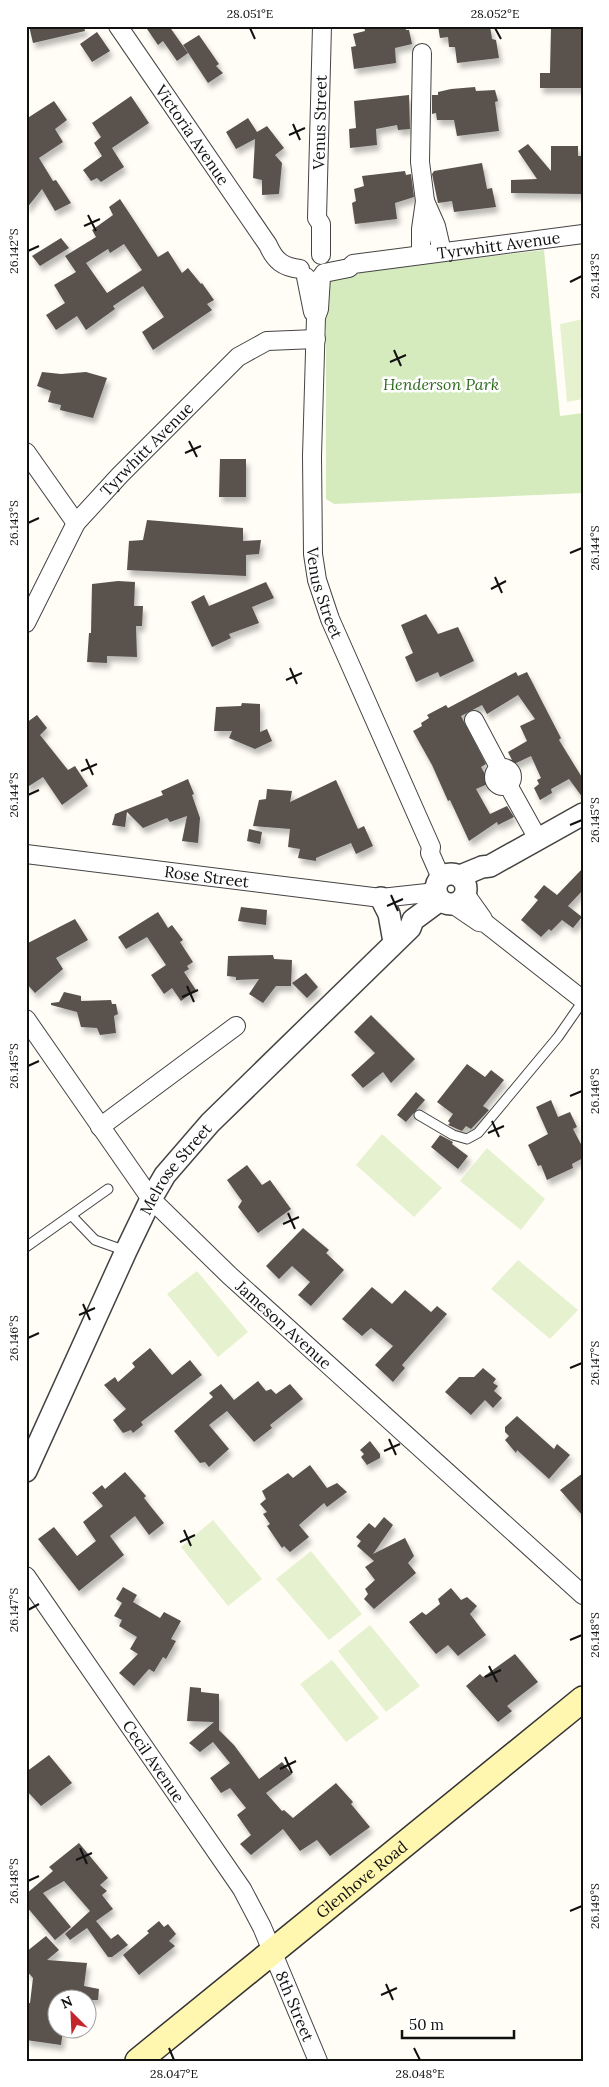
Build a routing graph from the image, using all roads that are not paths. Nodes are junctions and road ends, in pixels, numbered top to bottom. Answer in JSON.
{"nodes":[{"id":1,"x":118,"y":26,"type":"edge"},
{"id":2,"x":322,"y":26,"type":"edge"},
{"id":3,"x":422,"y":53,"type":"dead end"},
{"id":4,"x":425,"y":201,"type":"junction"},
{"id":5,"x":583,"y":234,"type":"edge"},
{"id":6,"x":442,"y":252,"type":"junction"},
{"id":7,"x":420,"y":255,"type":"junction"},
{"id":8,"x":314,"y":265,"type":"junction"},
{"id":9,"x":316,"y":339,"type":"junction"},
{"id":10,"x":26,"y":452,"type":"edge"},
{"id":11,"x":76,"y":523,"type":"junction"},
{"id":12,"x":26,"y":623,"type":"edge"},
{"id":13,"x":474,"y":720,"type":"dead end"},
{"id":14,"x":583,"y":814,"type":"edge"},
{"id":15,"x":538,"y":839,"type":"junction"},
{"id":16,"x":26,"y":854,"type":"edge"},
{"id":17,"x":450,"y":891,"type":"junction"},
{"id":18,"x":385,"y":898,"type":"junction"},
{"id":19,"x":394,"y":942,"type":"junction"},
{"id":20,"x":583,"y":1001,"type":"edge"},
{"id":21,"x":26,"y":1019,"type":"edge"},
{"id":22,"x":236,"y":1026,"type":"dead end"},
{"id":23,"x":419,"y":1115,"type":"dead end"},
{"id":24,"x":100,"y":1127,"type":"junction"},
{"id":25,"x":108,"y":1189,"type":"dead end"},
{"id":26,"x":151,"y":1199,"type":"junction"},
{"id":27,"x":71,"y":1215,"type":"junction"},
{"id":28,"x":26,"y":1247,"type":"edge"},
{"id":29,"x":126,"y":1251,"type":"junction"},
{"id":30,"x":26,"y":1471,"type":"edge"},
{"id":31,"x":26,"y":1576,"type":"edge"},
{"id":32,"x":583,"y":1595,"type":"edge"},
{"id":33,"x":583,"y":1699,"type":"edge"},
{"id":34,"x":272,"y":1952,"type":"junction"},
{"id":35,"x":138,"y":2061,"type":"edge"},
{"id":36,"x":318,"y":2061,"type":"edge"}],
"edges":[{"from":1,"to":8,"type":"street","name":"Victoria Avenue"},
{"from":2,"to":8,"type":"street","name":"Venus Street"},
{"from":3,"to":4,"type":"street"},
{"from":4,"to":6,"type":"street"},
{"from":4,"to":7,"type":"street"},
{"from":5,"to":6,"type":"street","name":"Tyrwhitt Avenue"},
{"from":6,"to":7,"type":"street","name":"Tyrwhitt Avenue"},
{"from":7,"to":8,"type":"street","name":"Tyrwhitt Avenue"},
{"from":8,"to":9,"type":"street","name":"Venus Street"},
{"from":9,"to":11,"type":"street","name":"Tyrwhitt Avenue"},
{"from":9,"to":17,"type":"street","name":"Venus Street"},
{"from":10,"to":11,"type":"street"},
{"from":11,"to":12,"type":"street","name":"Tyrwhitt Avenue"},
{"from":13,"to":15,"type":"street"},
{"from":14,"to":15,"type":"street","name":"Melrose Street"},
{"from":15,"to":17,"type":"street","name":"Melrose Street"},
{"from":16,"to":18,"type":"street","name":"Rose Street"},
{"from":17,"to":18,"type":"street","name":"Rose Street"},
{"from":17,"to":19,"type":"street","name":"Melrose Street"},
{"from":17,"to":20,"type":"street","name":"Venus Street"},
{"from":18,"to":19,"type":"street"},
{"from":19,"to":26,"type":"street","name":"Melrose Street"},
{"from":20,"to":23,"type":"lane"},
{"from":21,"to":24,"type":"street","name":"Jameson Avenue"},
{"from":22,"to":24,"type":"street"},
{"from":24,"to":26,"type":"street","name":"Jameson Avenue"},
{"from":25,"to":27,"type":"lane"},
{"from":26,"to":29,"type":"street","name":"Melrose Street"},
{"from":26,"to":32,"type":"street","name":"Jameson Avenue"},
{"from":27,"to":28,"type":"lane"},
{"from":27,"to":29,"type":"lane"},
{"from":29,"to":30,"type":"street","name":"Melrose Street"},
{"from":31,"to":34,"type":"street","name":"Cecil Avenue"},
{"from":33,"to":34,"type":"main road","name":"Glenhove Road"},
{"from":34,"to":35,"type":"main road","name":"Glenhove Road"},
{"from":34,"to":36,"type":"street","name":"8th Street"}]}
